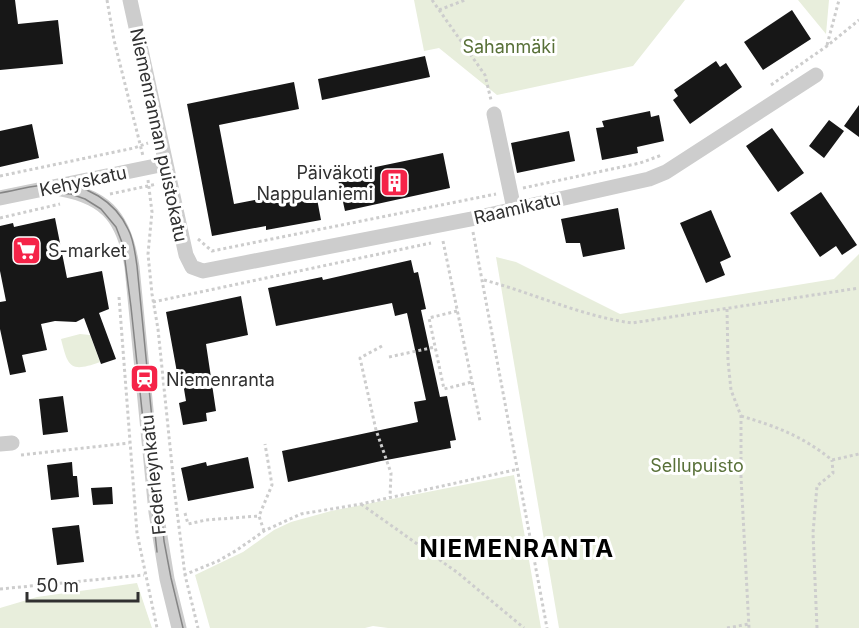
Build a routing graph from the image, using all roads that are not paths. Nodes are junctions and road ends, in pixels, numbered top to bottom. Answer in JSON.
{"nodes":[{"id":1,"x":130,"y":0,"type":"edge"},
{"id":2,"x":816,"y":75,"type":"dead end"},
{"id":3,"x":494,"y":114,"type":"road end"},
{"id":4,"x":165,"y":164,"type":"junction"},
{"id":5,"x":50,"y":187,"type":"junction"},
{"id":6,"x":0,"y":198,"type":"edge"},
{"id":7,"x":514,"y":209,"type":"junction"},
{"id":8,"x":192,"y":267,"type":"joint"},
{"id":9,"x":179,"y":628,"type":"edge"}],
"edges":[{"from":1,"to":4,"type":"street","name":"Niemenrannan puistokatu"},
{"from":2,"to":7,"type":"street","name":"Raamikatu"},
{"from":3,"to":7,"type":"street"},
{"from":4,"to":5,"type":"street","name":"Kehyskatu"},
{"from":4,"to":8,"type":"street","name":"Niemenrannan puistokatu"},
{"from":5,"to":6,"type":"street","name":"Kehyskatu"},
{"from":5,"to":9,"type":"street","name":"Federleynkatu"},
{"from":7,"to":8,"type":"street","name":"Raamikatu"}]}
